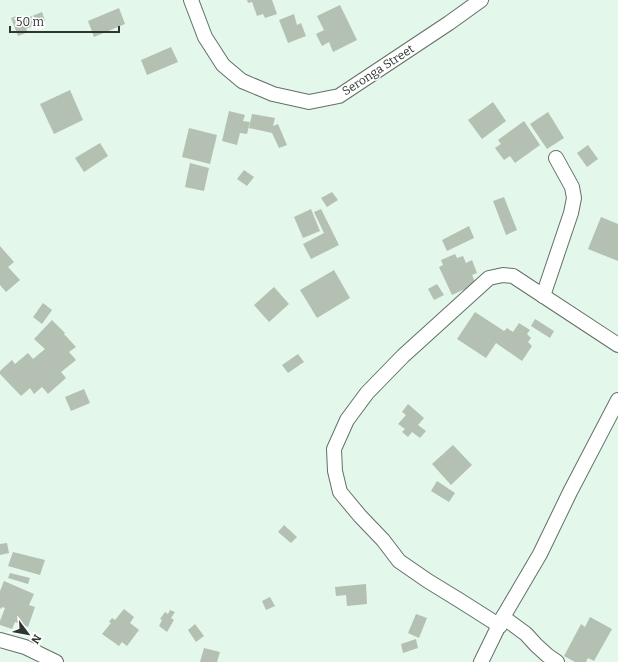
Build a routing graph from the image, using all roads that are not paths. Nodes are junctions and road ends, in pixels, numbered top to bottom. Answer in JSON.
{"nodes":[{"id":1,"x":191,"y":0,"type":"edge"},
{"id":2,"x":481,"y":0,"type":"edge"},
{"id":3,"x":556,"y":158,"type":"dead end"},
{"id":4,"x":543,"y":296,"type":"junction"},
{"id":5,"x":618,"y":346,"type":"edge"},
{"id":6,"x":616,"y":409,"type":"edge"},
{"id":7,"x":501,"y":622,"type":"junction"},
{"id":8,"x":0,"y":640,"type":"edge"},
{"id":9,"x":56,"y":662,"type":"edge"},
{"id":10,"x":482,"y":662,"type":"edge"},
{"id":11,"x":557,"y":662,"type":"edge"}],
"edges":[{"from":1,"to":2,"type":"street","name":"Seronga Street"},
{"from":3,"to":4,"type":"street"},
{"from":4,"to":5,"type":"street"},
{"from":4,"to":7,"type":"street"},
{"from":6,"to":7,"type":"street"},
{"from":7,"to":10,"type":"street"},
{"from":7,"to":11,"type":"street"},
{"from":8,"to":9,"type":"street"}]}
